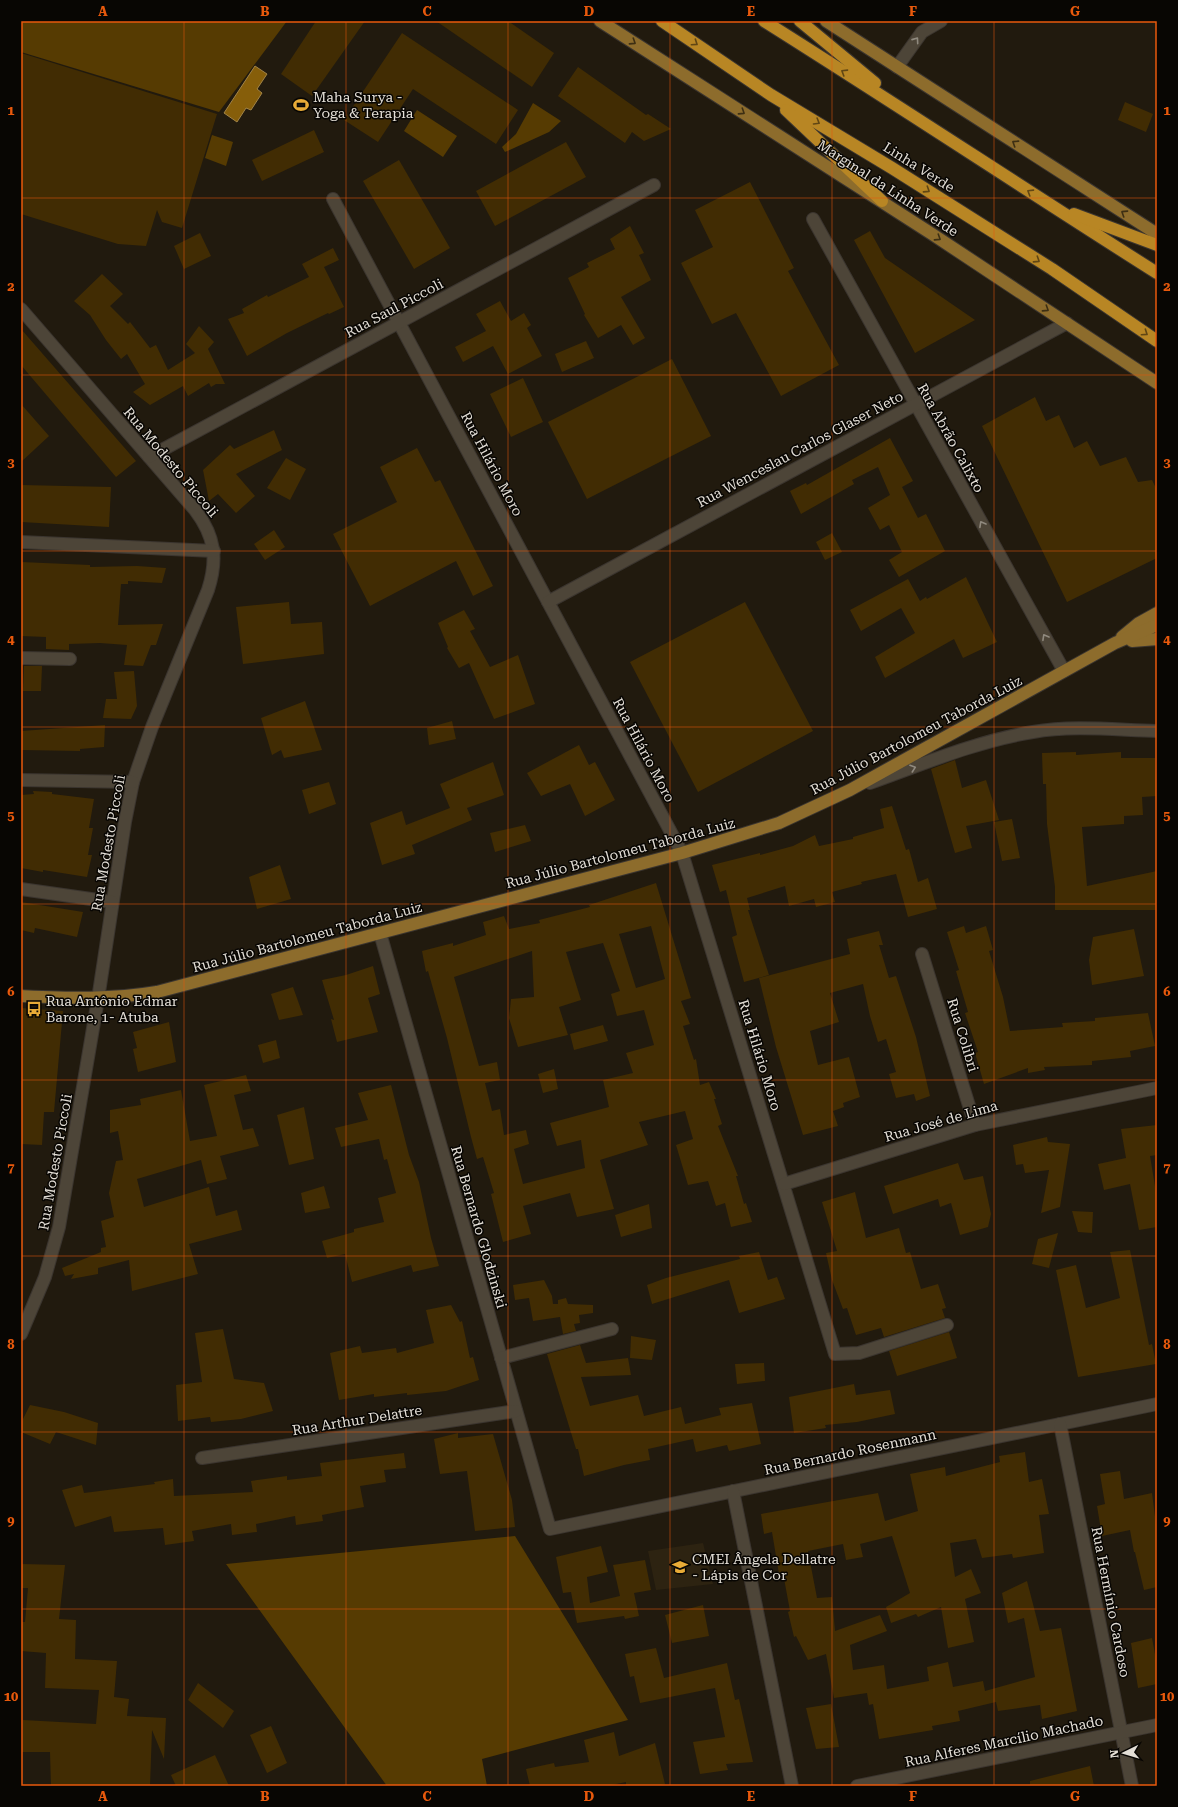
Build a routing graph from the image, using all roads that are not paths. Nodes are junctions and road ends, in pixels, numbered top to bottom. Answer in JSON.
{"nodes":[{"id":1,"x":600,"y":21,"type":"edge"},
{"id":2,"x":662,"y":21,"type":"edge"},
{"id":3,"x":764,"y":21,"type":"edge"},
{"id":4,"x":800,"y":21,"type":"edge"},
{"id":5,"x":826,"y":21,"type":"edge"},
{"id":6,"x":941,"y":21,"type":"edge"},
{"id":7,"x":897,"y":67,"type":"junction"},
{"id":8,"x":771,"y":95,"type":"junction"},
{"id":9,"x":913,"y":115,"type":"junction"},
{"id":10,"x":654,"y":185,"type":"dead end"},
{"id":11,"x":333,"y":199,"type":"dead end"},
{"id":12,"x":882,"y":201,"type":"junction"},
{"id":13,"x":1050,"y":205,"type":"junction"},
{"id":14,"x":812,"y":219,"type":"dead end"},
{"id":15,"x":1157,"y":234,"type":"edge"},
{"id":16,"x":1157,"y":245,"type":"edge"},
{"id":17,"x":1157,"y":274,"type":"edge"},
{"id":18,"x":21,"y":309,"type":"edge"},
{"id":19,"x":398,"y":322,"type":"junction"},
{"id":20,"x":1067,"y":323,"type":"junction"},
{"id":21,"x":1157,"y":341,"type":"edge"},
{"id":22,"x":1157,"y":383,"type":"edge"},
{"id":23,"x":915,"y":404,"type":"junction"},
{"id":24,"x":148,"y":457,"type":"junction"},
{"id":25,"x":21,"y":542,"type":"edge"},
{"id":26,"x":214,"y":551,"type":"junction"},
{"id":27,"x":548,"y":602,"type":"junction"},
{"id":28,"x":1157,"y":613,"type":"edge"},
{"id":29,"x":1157,"y":625,"type":"edge"},
{"id":30,"x":1157,"y":639,"type":"edge"},
{"id":31,"x":1115,"y":643,"type":"junction"},
{"id":32,"x":21,"y":658,"type":"edge"},
{"id":33,"x":70,"y":659,"type":"dead end"},
{"id":34,"x":1064,"y":671,"type":"junction"},
{"id":35,"x":1157,"y":731,"type":"edge"},
{"id":36,"x":21,"y":780,"type":"edge"},
{"id":37,"x":134,"y":782,"type":"junction"},
{"id":38,"x":850,"y":790,"type":"junction"},
{"id":39,"x":682,"y":853,"type":"junction"},
{"id":40,"x":21,"y":889,"type":"edge"},
{"id":41,"x":112,"y":902,"type":"junction"},
{"id":42,"x":380,"y":933,"type":"junction"},
{"id":43,"x":922,"y":954,"type":"dead end"},
{"id":44,"x":21,"y":996,"type":"edge"},
{"id":45,"x":98,"y":999,"type":"junction"},
{"id":46,"x":1157,"y":1088,"type":"edge"},
{"id":47,"x":975,"y":1125,"type":"junction"},
{"id":48,"x":784,"y":1184,"type":"junction"},
{"id":49,"x":947,"y":1325,"type":"dead end"},
{"id":50,"x":612,"y":1329,"type":"dead end"},
{"id":51,"x":21,"y":1334,"type":"edge"},
{"id":52,"x":501,"y":1358,"type":"junction"},
{"id":53,"x":1157,"y":1404,"type":"edge"},
{"id":54,"x":516,"y":1411,"type":"junction"},
{"id":55,"x":1060,"y":1424,"type":"junction"},
{"id":56,"x":202,"y":1458,"type":"dead end"},
{"id":57,"x":733,"y":1491,"type":"junction"},
{"id":58,"x":550,"y":1529,"type":"joint"},
{"id":59,"x":1157,"y":1725,"type":"edge"},
{"id":60,"x":1121,"y":1732,"type":"junction"},
{"id":61,"x":792,"y":1786,"type":"edge"},
{"id":62,"x":857,"y":1786,"type":"edge"},
{"id":63,"x":1132,"y":1786,"type":"edge"}],
"edges":[{"from":1,"to":12,"type":"main road","name":"Marginal da Linha Verde","one_way":true},
{"from":2,"to":8,"type":"highway","name":"Linha Verde","one_way":true},
{"from":9,"to":3,"type":"highway","one_way":true},
{"from":4,"to":9,"type":"highway"},
{"from":5,"to":7,"type":"main road"},
{"from":7,"to":6,"type":"street","one_way":true},
{"from":15,"to":7,"type":"main road","one_way":true},
{"from":8,"to":12,"type":"highway"},
{"from":8,"to":21,"type":"highway","name":"Linha Verde","one_way":true},
{"from":13,"to":9,"type":"highway","one_way":true},
{"from":10,"to":19,"type":"street","name":"Rua Saul Piccoli"},
{"from":11,"to":19,"type":"street","name":"Rua Hilário Moro"},
{"from":12,"to":20,"type":"main road","name":"Marginal da Linha Verde","one_way":true},
{"from":13,"to":16,"type":"highway"},
{"from":13,"to":17,"type":"highway"},
{"from":14,"to":23,"type":"street","name":"Rua Abrão Calixto"},
{"from":18,"to":24,"type":"street","name":"Rua Modesto Piccoli"},
{"from":19,"to":24,"type":"street","name":"Rua Saul Piccoli"},
{"from":19,"to":27,"type":"street","name":"Rua Hilário Moro"},
{"from":20,"to":22,"type":"main road","name":"Marginal da Linha Verde"},
{"from":20,"to":23,"type":"street","name":"Rua Wenceslau Carlos Glaser Neto"},
{"from":23,"to":27,"type":"street","name":"Rua Wenceslau Carlos Glaser Neto"},
{"from":34,"to":23,"type":"street","name":"Rua Abrão Calixto","one_way":true},
{"from":24,"to":26,"type":"street","name":"Rua Modesto Piccoli"},
{"from":25,"to":26,"type":"street"},
{"from":26,"to":37,"type":"street","name":"Rua Modesto Piccoli"},
{"from":27,"to":39,"type":"street","name":"Rua Hilário Moro"},
{"from":28,"to":31,"type":"main road","name":"Rua Júlio Bartolomeu Taborda Luiz"},
{"from":29,"to":31,"type":"main road","name":"Rua Júlio Bartolomeu Taborda Luiz"},
{"from":30,"to":31,"type":"main road"},
{"from":31,"to":34,"type":"main road","name":"Rua Júlio Bartolomeu Taborda Luiz"},
{"from":32,"to":33,"type":"street"},
{"from":34,"to":38,"type":"main road","name":"Rua Júlio Bartolomeu Taborda Luiz"},
{"from":38,"to":35,"type":"street","one_way":true},
{"from":36,"to":37,"type":"street"},
{"from":37,"to":41,"type":"street","name":"Rua Modesto Piccoli"},
{"from":38,"to":39,"type":"main road","name":"Rua Júlio Bartolomeu Taborda Luiz"},
{"from":39,"to":42,"type":"main road","name":"Rua Júlio Bartolomeu Taborda Luiz"},
{"from":39,"to":48,"type":"street","name":"Rua Hilário Moro"},
{"from":40,"to":41,"type":"street"},
{"from":41,"to":45,"type":"street","name":"Rua Modesto Piccoli"},
{"from":42,"to":45,"type":"main road","name":"Rua Júlio Bartolomeu Taborda Luiz"},
{"from":42,"to":52,"type":"street","name":"Rua Bernardo Glodzinski"},
{"from":43,"to":47,"type":"street","name":"Rua Colibri"},
{"from":44,"to":45,"type":"main road","name":"Rua Júlio Bartolomeu Taborda Luiz"},
{"from":45,"to":51,"type":"street","name":"Rua Modesto Piccoli"},
{"from":46,"to":47,"type":"street","name":"Rua José de Lima"},
{"from":47,"to":48,"type":"street","name":"Rua José de Lima"},
{"from":48,"to":49,"type":"street","name":"Rua Hilário Moro"},
{"from":50,"to":52,"type":"street"},
{"from":52,"to":54,"type":"street","name":"Rua Bernardo Glodzinski"},
{"from":53,"to":55,"type":"street","name":"Rua Bernardo Rosenmann"},
{"from":54,"to":56,"type":"street","name":"Rua Arthur Delattre"},
{"from":54,"to":58,"type":"street","name":"Rua Bernardo Glodzinski"},
{"from":55,"to":57,"type":"street","name":"Rua Bernardo Rosenmann"},
{"from":55,"to":60,"type":"street","name":"Rua Hermínio Cardoso"},
{"from":57,"to":58,"type":"street","name":"Rua Bernardo Rosenmann"},
{"from":57,"to":61,"type":"street"},
{"from":59,"to":60,"type":"street","name":"Rua Alferes Marcílio Machado"},
{"from":60,"to":62,"type":"street","name":"Rua Alferes Marcílio Machado"},
{"from":60,"to":63,"type":"street","name":"Rua Hermínio Cardoso"}]}
